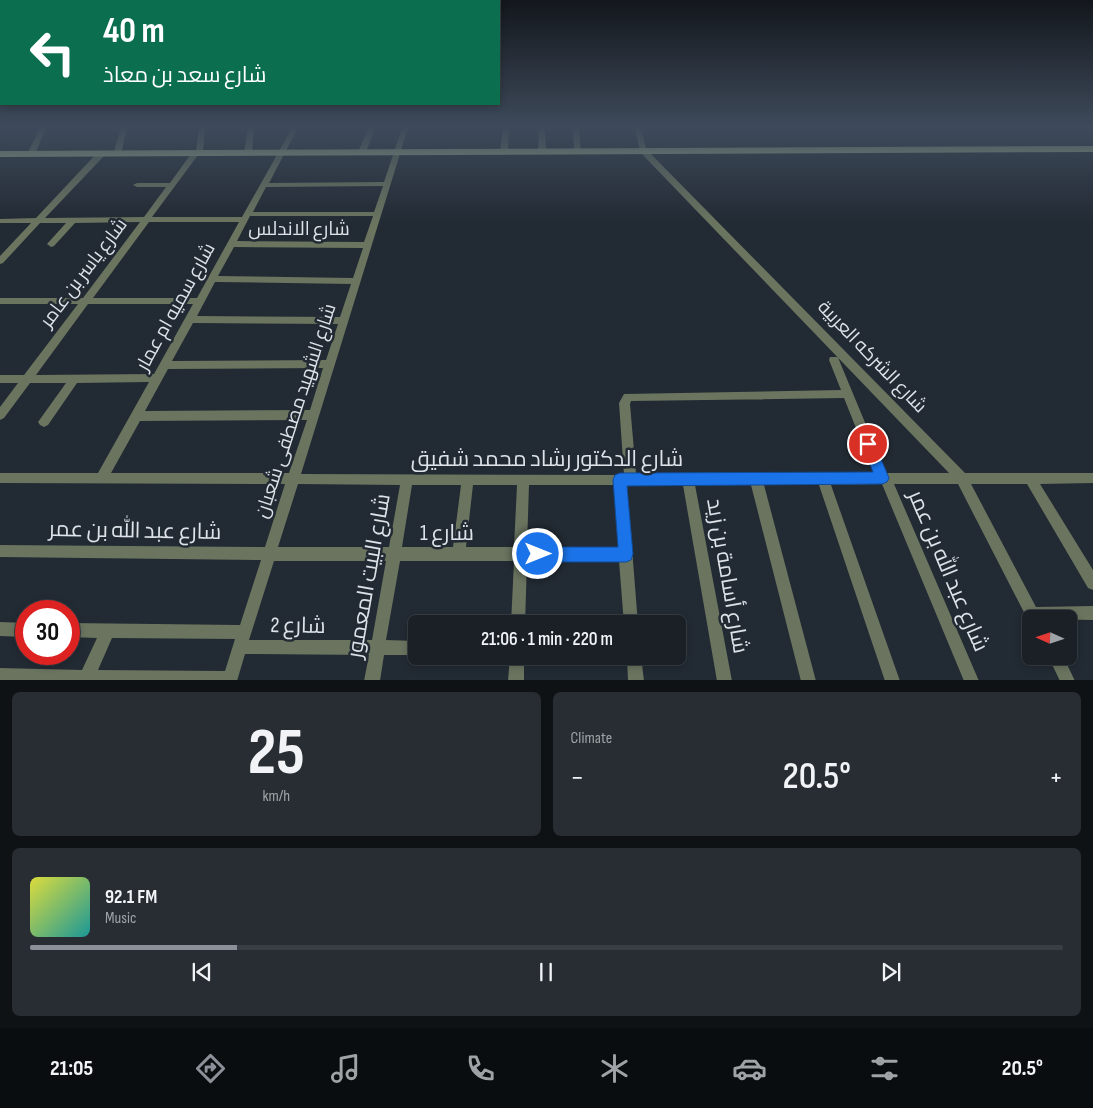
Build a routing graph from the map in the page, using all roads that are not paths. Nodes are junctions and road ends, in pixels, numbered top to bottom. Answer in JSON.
{"nodes":[{"id":1,"x":96,"y":160,"type":"edge"},
{"id":2,"x":193,"y":160,"type":"edge"},
{"id":3,"x":278,"y":160,"type":"edge"},
{"id":4,"x":394,"y":160,"type":"edge"},
{"id":5,"x":652,"y":160,"type":"edge"},
{"id":6,"x":386,"y":184,"type":"junction"},
{"id":7,"x":136,"y":185,"type":"dead end"},
{"id":8,"x":172,"y":185,"type":"junction"},
{"id":9,"x":264,"y":185,"type":"junction"},
{"id":10,"x":377,"y":214,"type":"junction"},
{"id":11,"x":246,"y":217,"type":"junction"},
{"id":12,"x":72,"y":220,"type":"junction"},
{"id":13,"x":146,"y":220,"type":"junction"},
{"id":14,"x":0,"y":221,"type":"edge"},
{"id":15,"x":38,"y":221,"type":"junction"},
{"id":16,"x":51,"y":244,"type":"dead end"},
{"id":17,"x":231,"y":244,"type":"junction"},
{"id":18,"x":367,"y":245,"type":"junction"},
{"id":19,"x":0,"y":261,"type":"edge"},
{"id":20,"x":212,"y":279,"type":"junction"},
{"id":21,"x":355,"y":281,"type":"junction"},
{"id":22,"x":0,"y":301,"type":"edge"},
{"id":23,"x":86,"y":301,"type":"junction"},
{"id":24,"x":200,"y":301,"type":"junction"},
{"id":25,"x":190,"y":319,"type":"junction"},
{"id":26,"x":343,"y":321,"type":"junction"},
{"id":27,"x":834,"y":360,"type":"dead end"},
{"id":28,"x":329,"y":364,"type":"junction"},
{"id":29,"x":164,"y":365,"type":"junction"},
{"id":30,"x":157,"y":378,"type":"junction"},
{"id":31,"x":0,"y":379,"type":"edge"},
{"id":32,"x":27,"y":379,"type":"junction"},
{"id":33,"x":74,"y":379,"type":"junction"},
{"id":34,"x":848,"y":394,"type":"junction"},
{"id":35,"x":0,"y":415,"type":"edge"},
{"id":36,"x":313,"y":415,"type":"junction"},
{"id":37,"x":136,"y":416,"type":"junction"},
{"id":38,"x":44,"y":422,"type":"dead end"},
{"id":39,"x":960,"y":477,"type":"junction"},
{"id":40,"x":0,"y":478,"type":"edge"},
{"id":41,"x":102,"y":478,"type":"junction"},
{"id":42,"x":293,"y":478,"type":"junction"},
{"id":43,"x":823,"y":478,"type":"junction"},
{"id":44,"x":884,"y":478,"type":"junction"},
{"id":45,"x":1030,"y":478,"type":"junction"},
{"id":46,"x":1093,"y":478,"type":"edge"},
{"id":47,"x":407,"y":479,"type":"junction"},
{"id":48,"x":468,"y":479,"type":"junction"},
{"id":49,"x":523,"y":479,"type":"junction"},
{"id":50,"x":688,"y":479,"type":"junction"},
{"id":51,"x":756,"y":479,"type":"junction"},
{"id":52,"x":625,"y":480,"type":"junction"},
{"id":53,"x":0,"y":550,"type":"edge"},
{"id":54,"x":269,"y":554,"type":"junction"},
{"id":55,"x":394,"y":554,"type":"junction"},
{"id":56,"x":459,"y":554,"type":"junction"},
{"id":57,"x":520,"y":554,"type":"junction"},
{"id":58,"x":626,"y":554,"type":"junction"},
{"id":59,"x":1093,"y":583,"type":"edge"},
{"id":60,"x":1031,"y":610,"type":"edge"},
{"id":61,"x":1093,"y":613,"type":"edge"},
{"id":62,"x":1078,"y":614,"type":"edge"},
{"id":63,"x":518,"y":615,"type":"edge"},
{"id":64,"x":630,"y":615,"type":"edge"},
{"id":65,"x":0,"y":629,"type":"edge"},
{"id":66,"x":15,"y":630,"type":"edge"},
{"id":67,"x":80,"y":630,"type":"edge"},
{"id":68,"x":108,"y":630,"type":"junction"},
{"id":69,"x":244,"y":632,"type":"junction"},
{"id":70,"x":240,"y":647,"type":"junction"},
{"id":71,"x":378,"y":648,"type":"junction"},
{"id":72,"x":408,"y":648,"type":"edge"},
{"id":73,"x":517,"y":665,"type":"edge"},
{"id":74,"x":635,"y":665,"type":"edge"},
{"id":75,"x":1060,"y":665,"type":"edge"},
{"id":76,"x":0,"y":676,"type":"edge"},
{"id":77,"x":86,"y":679,"type":"edge"},
{"id":78,"x":229,"y":679,"type":"edge"},
{"id":79,"x":372,"y":680,"type":"edge"},
{"id":80,"x":516,"y":680,"type":"edge"},
{"id":81,"x":636,"y":680,"type":"edge"},
{"id":82,"x":725,"y":680,"type":"edge"},
{"id":83,"x":809,"y":680,"type":"edge"},
{"id":84,"x":893,"y":680,"type":"edge"},
{"id":85,"x":972,"y":680,"type":"edge"},
{"id":86,"x":1068,"y":680,"type":"edge"}],
"edges":[{"from":1,"to":15,"type":"street"},
{"from":2,"to":8,"type":"street","name":"شارع ياسر بن عامر"},
{"from":3,"to":9,"type":"street","name":"شارع سميه ام عمار"},
{"from":4,"to":6,"type":"street","name":"شارع الشهيد مصطفى شعبان"},
{"from":5,"to":39,"type":"street","name":"شارع الشركه العربية"},
{"from":6,"to":9,"type":"street"},
{"from":6,"to":10,"type":"street","name":"شارع الشهيد مصطفى شعبان"},
{"from":7,"to":8,"type":"street"},
{"from":8,"to":13,"type":"street","name":"شارع ياسر بن عامر"},
{"from":9,"to":11,"type":"street","name":"شارع سميه ام عمار"},
{"from":10,"to":11,"type":"street"},
{"from":10,"to":18,"type":"street","name":"شارع الشهيد مصطفى شعبان"},
{"from":11,"to":13,"type":"street"},
{"from":11,"to":17,"type":"street","name":"شارع سميه ام عمار"},
{"from":12,"to":13,"type":"street"},
{"from":12,"to":15,"type":"street"},
{"from":12,"to":16,"type":"street"},
{"from":13,"to":23,"type":"street","name":"شارع ياسر بن عامر"},
{"from":14,"to":15,"type":"street"},
{"from":15,"to":19,"type":"street"},
{"from":17,"to":18,"type":"street","name":"شارع الاندلس"},
{"from":17,"to":20,"type":"street","name":"شارع سميه ام عمار"},
{"from":18,"to":21,"type":"street","name":"شارع الشهيد مصطفى شعبان"},
{"from":20,"to":21,"type":"street"},
{"from":20,"to":24,"type":"street","name":"شارع سميه ام عمار"},
{"from":21,"to":26,"type":"street","name":"شارع الشهيد مصطفى شعبان"},
{"from":22,"to":23,"type":"street"},
{"from":23,"to":24,"type":"street"},
{"from":23,"to":32,"type":"street","name":"شارع ياسر بن عامر"},
{"from":24,"to":25,"type":"street","name":"شارع سميه ام عمار"},
{"from":25,"to":26,"type":"street"},
{"from":25,"to":29,"type":"street","name":"شارع سميه ام عمار"},
{"from":26,"to":28,"type":"street","name":"شارع الشهيد مصطفى شعبان"},
{"from":27,"to":34,"type":"street","name":"شارع عبد الله بن عمر"},
{"from":28,"to":29,"type":"street"},
{"from":28,"to":36,"type":"street","name":"شارع الشهيد مصطفى شعبان"},
{"from":29,"to":30,"type":"street","name":"شارع سميه ام عمار"},
{"from":30,"to":33,"type":"street"},
{"from":30,"to":37,"type":"street","name":"شارع سميه ام عمار"},
{"from":31,"to":32,"type":"street"},
{"from":32,"to":33,"type":"street"},
{"from":32,"to":35,"type":"street","name":"شارع ياسر بن عامر"},
{"from":33,"to":38,"type":"street"},
{"from":34,"to":44,"type":"street","name":"شارع عبد الله بن عمر"},
{"from":34,"to":52,"type":"street"},
{"from":36,"to":37,"type":"street"},
{"from":36,"to":42,"type":"street","name":"شارع الشهيد مصطفى شعبان"},
{"from":37,"to":41,"type":"street","name":"شارع سميه ام عمار"},
{"from":39,"to":44,"type":"street","name":"شارع الدكتور رشاد محمد شفيق"},
{"from":39,"to":45,"type":"street","name":"شارع الدكتور رشاد محمد شفيق"},
{"from":39,"to":60,"type":"street","name":"شارع الشركه العربية"},
{"from":40,"to":41,"type":"street","name":"شارع الدكتور رشاد محمد شفيق"},
{"from":41,"to":42,"type":"street","name":"شارع الدكتور رشاد محمد شفيق"},
{"from":42,"to":47,"type":"street","name":"شارع الدكتور رشاد محمد شفيق"},
{"from":42,"to":54,"type":"street","name":"شارع الشهيد مصطفى شعبان"},
{"from":43,"to":44,"type":"street","name":"شارع الدكتور رشاد محمد شفيق"},
{"from":43,"to":51,"type":"street","name":"شارع الدكتور رشاد محمد شفيق"},
{"from":43,"to":84,"type":"street"},
{"from":44,"to":85,"type":"street","name":"شارع عبد الله بن عمر"},
{"from":45,"to":46,"type":"street","name":"شارع الدكتور رشاد محمد شفيق"},
{"from":45,"to":59,"type":"street"},
{"from":47,"to":48,"type":"street","name":"شارع الدكتور رشاد محمد شفيق"},
{"from":47,"to":55,"type":"street","name":"شارع البيت المعمور"},
{"from":48,"to":49,"type":"street","name":"شارع الدكتور رشاد محمد شفيق"},
{"from":48,"to":56,"type":"street"},
{"from":49,"to":52,"type":"street","name":"شارع الدكتور رشاد محمد شفيق"},
{"from":49,"to":57,"type":"street"},
{"from":50,"to":51,"type":"street","name":"شارع الدكتور رشاد محمد شفيق"},
{"from":50,"to":52,"type":"street","name":"شارع الدكتور رشاد محمد شفيق"},
{"from":50,"to":82,"type":"street","name":"شارع أسامة بن زيد"},
{"from":51,"to":83,"type":"street"},
{"from":52,"to":58,"type":"street"},
{"from":53,"to":54,"type":"street","name":"شارع عبد الله بن عمر"},
{"from":54,"to":55,"type":"street","name":"شارع 1"},
{"from":54,"to":69,"type":"street","name":"شارع الشهيد مصطفى شعبان"},
{"from":55,"to":56,"type":"street","name":"شارع 1"},
{"from":55,"to":71,"type":"street","name":"شارع البيت المعمور"},
{"from":56,"to":57,"type":"street","name":"شارع 1"},
{"from":57,"to":58,"type":"street","name":"شارع 1"},
{"from":57,"to":63,"type":"street"},
{"from":58,"to":64,"type":"street"},
{"from":61,"to":62,"type":"street"},
{"from":65,"to":66,"type":"street"},
{"from":67,"to":68,"type":"street"},
{"from":68,"to":69,"type":"street"},
{"from":68,"to":77,"type":"street"},
{"from":69,"to":70,"type":"street","name":"شارع الشهيد مصطفى شعبان"},
{"from":70,"to":71,"type":"street","name":"شارع 2"},
{"from":70,"to":78,"type":"street","name":"شارع الشهيد مصطفى شعبان"},
{"from":71,"to":72,"type":"street","name":"شارع 2"},
{"from":71,"to":79,"type":"street","name":"شارع البيت المعمور"},
{"from":73,"to":80,"type":"street"},
{"from":74,"to":81,"type":"street"},
{"from":75,"to":86,"type":"street"},
{"from":76,"to":77,"type":"street"},
{"from":77,"to":78,"type":"street"}]}
